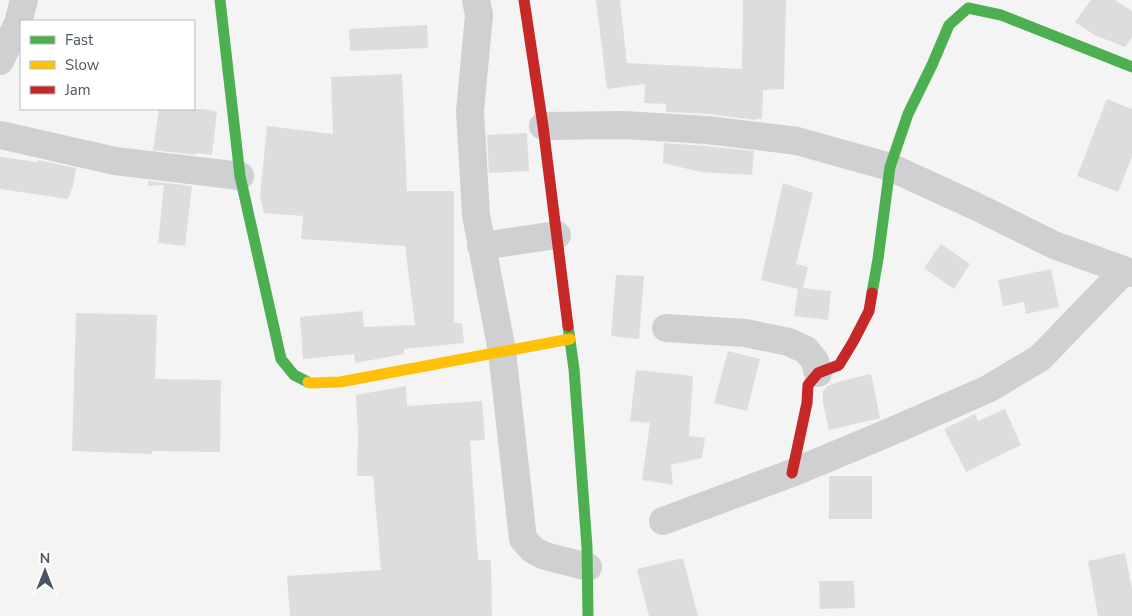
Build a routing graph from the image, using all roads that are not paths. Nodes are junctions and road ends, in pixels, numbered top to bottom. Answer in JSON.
{"nodes":[{"id":1,"x":24,"y":0,"type":"edge"},
{"id":2,"x":220,"y":0,"type":"edge"},
{"id":3,"x":476,"y":0,"type":"edge"},
{"id":4,"x":524,"y":0,"type":"edge"},
{"id":5,"x":969,"y":4,"type":"edge"},
{"id":6,"x":0,"y":62,"type":"edge"},
{"id":7,"x":1132,"y":67,"type":"edge"},
{"id":8,"x":543,"y":126,"type":"junction"},
{"id":9,"x":0,"y":135,"type":"edge"},
{"id":10,"x":890,"y":167,"type":"junction"},
{"id":11,"x":240,"y":176,"type":"junction"},
{"id":12,"x":557,"y":235,"type":"junction"},
{"id":13,"x":481,"y":246,"type":"junction"},
{"id":14,"x":1128,"y":272,"type":"edge"},
{"id":15,"x":666,"y":328,"type":"dead end"},
{"id":16,"x":570,"y":339,"type":"junction"},
{"id":17,"x":502,"y":352,"type":"junction"},
{"id":18,"x":818,"y":373,"type":"junction"},
{"id":19,"x":792,"y":473,"type":"junction"},
{"id":20,"x":663,"y":521,"type":"dead end"},
{"id":21,"x":588,"y":567,"type":"junction"},
{"id":22,"x":588,"y":616,"type":"edge"}],
"edges":[{"from":1,"to":6,"type":"street"},
{"from":2,"to":11,"type":"street"},
{"from":3,"to":13,"type":"street"},
{"from":4,"to":8,"type":"street"},
{"from":5,"to":7,"type":"street"},
{"from":5,"to":10,"type":"street"},
{"from":8,"to":10,"type":"street"},
{"from":8,"to":12,"type":"street"},
{"from":9,"to":11,"type":"street"},
{"from":10,"to":14,"type":"street"},
{"from":10,"to":18,"type":"street"},
{"from":11,"to":17,"type":"street"},
{"from":12,"to":13,"type":"street"},
{"from":12,"to":16,"type":"street"},
{"from":13,"to":17,"type":"street"},
{"from":14,"to":19,"type":"street"},
{"from":15,"to":18,"type":"street"},
{"from":16,"to":17,"type":"street"},
{"from":16,"to":21,"type":"street"},
{"from":17,"to":21,"type":"street"},
{"from":18,"to":19,"type":"street"},
{"from":19,"to":20,"type":"street"},
{"from":21,"to":22,"type":"street"}]}
